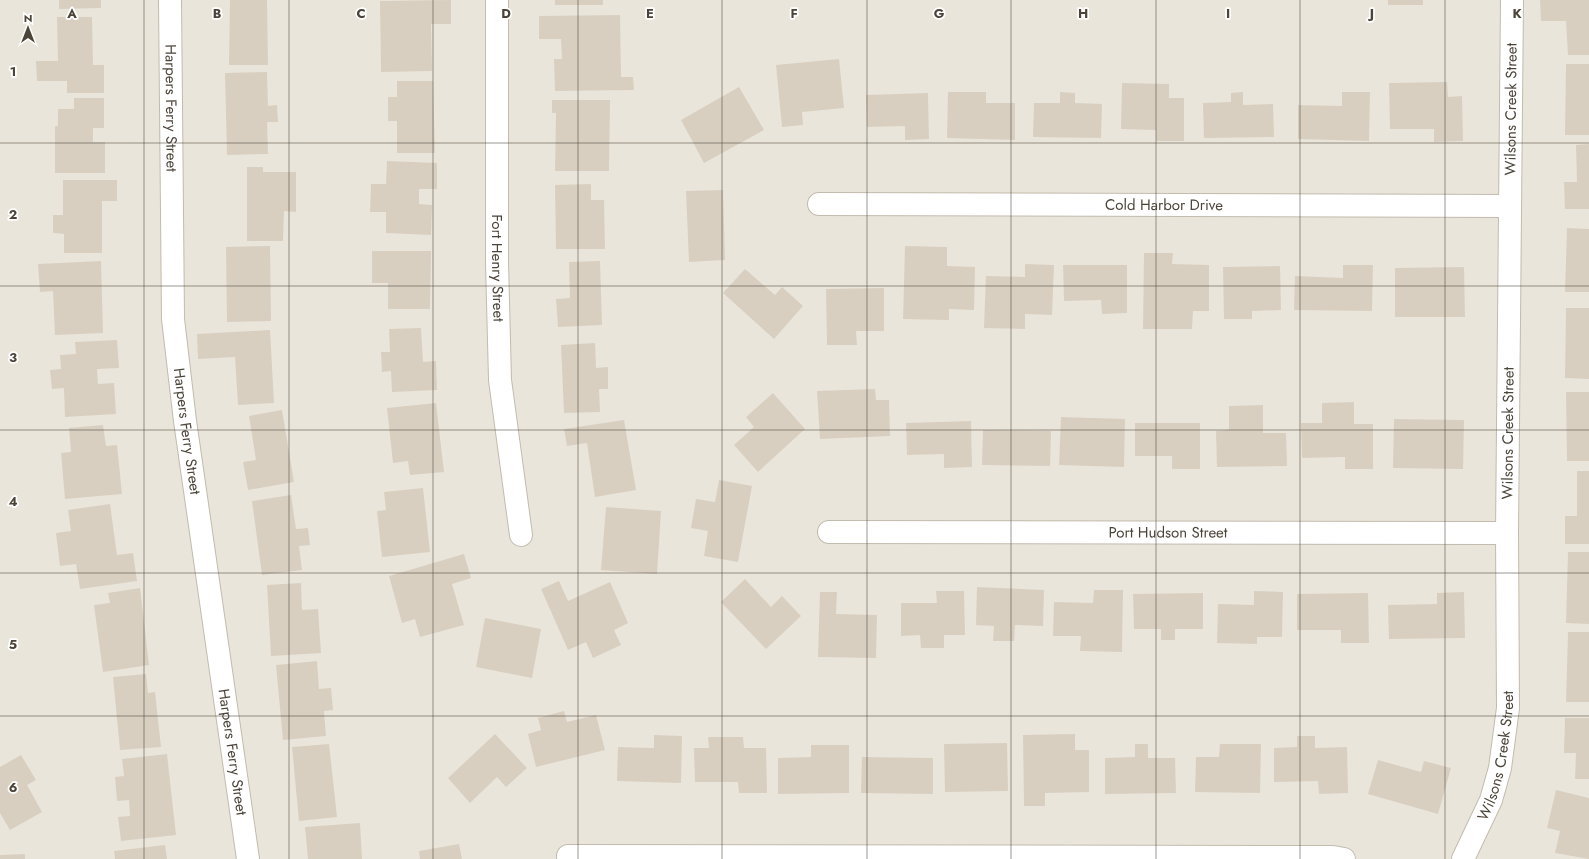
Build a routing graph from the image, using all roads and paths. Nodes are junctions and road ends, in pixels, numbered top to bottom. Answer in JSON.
{"nodes":[{"id":1,"x":170,"y":0,"type":"edge"},
{"id":2,"x":497,"y":0,"type":"edge"},
{"id":3,"x":1512,"y":0,"type":"edge"},
{"id":4,"x":819,"y":204,"type":"dead end"},
{"id":5,"x":1510,"y":206,"type":"junction"},
{"id":6,"x":829,"y":532,"type":"dead end"},
{"id":7,"x":1507,"y":533,"type":"junction"},
{"id":8,"x":520,"y":535,"type":"dead end"},
{"id":9,"x":568,"y":856,"type":"dead end"},
{"id":10,"x":248,"y":859,"type":"edge"},
{"id":11,"x":1344,"y":859,"type":"edge"},
{"id":12,"x":1463,"y":859,"type":"edge"}],
"edges":[{"from":1,"to":10,"type":"street","name":"Harpers Ferry Street"},
{"from":2,"to":8,"type":"street","name":"Fort Henry Street"},
{"from":3,"to":5,"type":"street","name":"Wilsons Creek Street"},
{"from":4,"to":5,"type":"street","name":"Cold Harbor Drive"},
{"from":5,"to":7,"type":"street","name":"Wilsons Creek Street"},
{"from":6,"to":7,"type":"street","name":"Port Hudson Street"},
{"from":7,"to":12,"type":"street","name":"Wilsons Creek Street"},
{"from":9,"to":11,"type":"street"}]}
